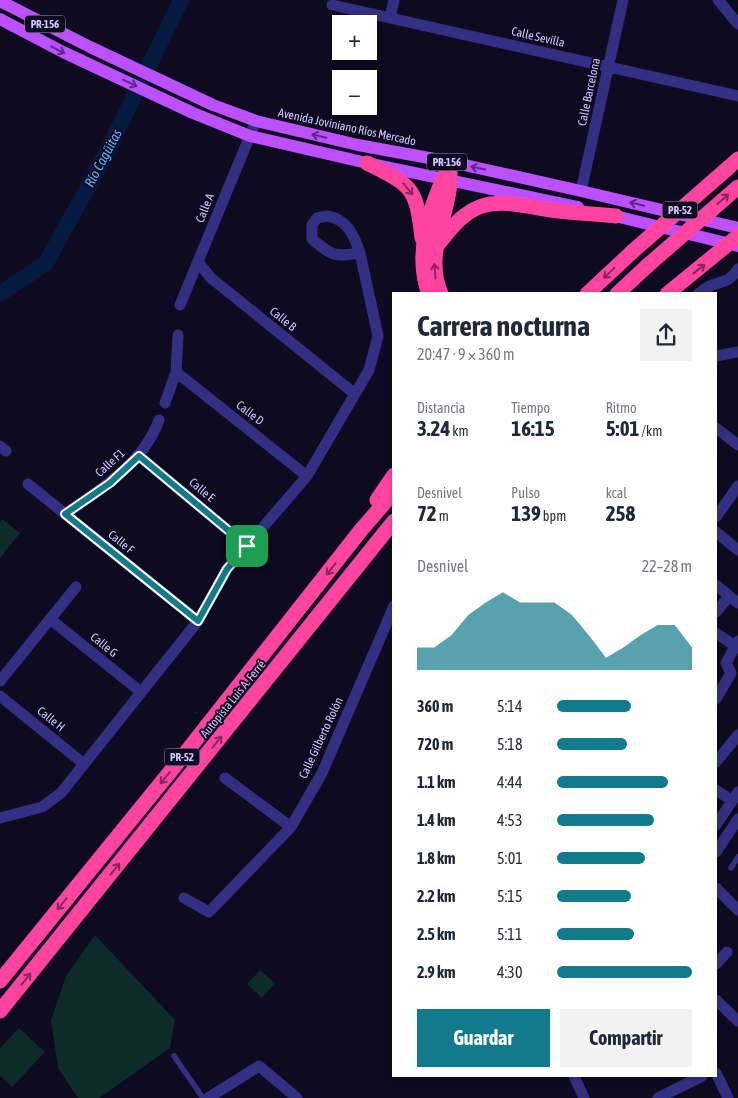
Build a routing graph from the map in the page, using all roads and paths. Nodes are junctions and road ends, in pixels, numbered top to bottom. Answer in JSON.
{"nodes":[{"id":1,"x":394,"y":0,"type":"edge"},
{"id":2,"x":623,"y":0,"type":"edge"},
{"id":3,"x":718,"y":0,"type":"edge"},
{"id":4,"x":0,"y":1,"type":"edge"},
{"id":5,"x":332,"y":5,"type":"dead end"},
{"id":6,"x":390,"y":18,"type":"junction"},
{"id":7,"x":0,"y":19,"type":"edge"},
{"id":8,"x":738,"y":24,"type":"edge"},
{"id":9,"x":608,"y":67,"type":"junction"},
{"id":10,"x":738,"y":96,"type":"edge"},
{"id":11,"x":256,"y":121,"type":"junction"},
{"id":12,"x":250,"y":136,"type":"junction"},
{"id":13,"x":450,"y":162,"type":"junction"},
{"id":14,"x":367,"y":163,"type":"junction"},
{"id":15,"x":733,"y":163,"type":"edge"},
{"id":16,"x":446,"y":179,"type":"junction"},
{"id":17,"x":738,"y":186,"type":"edge"},
{"id":18,"x":581,"y":191,"type":"junction"},
{"id":19,"x":616,"y":216,"type":"junction"},
{"id":20,"x":738,"y":228,"type":"edge"},
{"id":21,"x":735,"y":242,"type":"edge"},
{"id":22,"x":430,"y":248,"type":"junction"},
{"id":23,"x":360,"y":253,"type":"dead end"},
{"id":24,"x":198,"y":262,"type":"junction"},
{"id":25,"x":738,"y":269,"type":"edge"},
{"id":26,"x":428,"y":292,"type":"edge"},
{"id":27,"x":440,"y":292,"type":"edge"},
{"id":28,"x":589,"y":292,"type":"edge"},
{"id":29,"x":619,"y":292,"type":"edge"},
{"id":30,"x":671,"y":292,"type":"edge"},
{"id":31,"x":701,"y":292,"type":"edge"},
{"id":32,"x":180,"y":305,"type":"dead end"},
{"id":33,"x":178,"y":335,"type":"dead end"},
{"id":34,"x":738,"y":352,"type":"edge"},
{"id":35,"x":717,"y":356,"type":"edge"},
{"id":36,"x":176,"y":372,"type":"junction"},
{"id":37,"x":355,"y":394,"type":"junction"},
{"id":38,"x":165,"y":403,"type":"dead end"},
{"id":39,"x":159,"y":420,"type":"dead end"},
{"id":40,"x":717,"y":429,"type":"edge"},
{"id":41,"x":738,"y":445,"type":"edge"},
{"id":42,"x":139,"y":456,"type":"junction"},
{"id":43,"x":307,"y":476,"type":"junction"},
{"id":44,"x":392,"y":478,"type":"edge"},
{"id":45,"x":28,"y":484,"type":"dead end"},
{"id":46,"x":737,"y":489,"type":"edge"},
{"id":47,"x":392,"y":494,"type":"edge"},
{"id":48,"x":65,"y":514,"type":"junction"},
{"id":49,"x":717,"y":516,"type":"edge"},
{"id":50,"x":392,"y":524,"type":"edge"},
{"id":51,"x":361,"y":530,"type":"junction"},
{"id":52,"x":717,"y":533,"type":"edge"},
{"id":53,"x":392,"y":534,"type":"edge"},
{"id":54,"x":247,"y":546,"type":"junction"},
{"id":55,"x":738,"y":550,"type":"edge"},
{"id":56,"x":354,"y":572,"type":"junction"},
{"id":57,"x":717,"y":586,"type":"edge"},
{"id":58,"x":76,"y":587,"type":"dead end"},
{"id":59,"x":734,"y":600,"type":"edge"},
{"id":60,"x":392,"y":611,"type":"edge"},
{"id":61,"x":717,"y":611,"type":"edge"},
{"id":62,"x":50,"y":620,"type":"junction"},
{"id":63,"x":198,"y":621,"type":"junction"},
{"id":64,"x":717,"y":634,"type":"edge"},
{"id":65,"x":736,"y":644,"type":"edge"},
{"id":66,"x":735,"y":676,"type":"edge"},
{"id":67,"x":0,"y":681,"type":"edge"},
{"id":68,"x":141,"y":692,"type":"junction"},
{"id":69,"x":0,"y":696,"type":"edge"},
{"id":70,"x":717,"y":698,"type":"edge"},
{"id":71,"x":738,"y":735,"type":"edge"},
{"id":72,"x":717,"y":761,"type":"edge"},
{"id":73,"x":84,"y":764,"type":"junction"},
{"id":74,"x":225,"y":778,"type":"dead end"},
{"id":75,"x":717,"y":790,"type":"edge"},
{"id":76,"x":735,"y":796,"type":"edge"},
{"id":77,"x":0,"y":818,"type":"edge"},
{"id":78,"x":738,"y":819,"type":"edge"},
{"id":79,"x":717,"y":823,"type":"edge"},
{"id":80,"x":291,"y":827,"type":"junction"},
{"id":81,"x":717,"y":850,"type":"edge"},
{"id":82,"x":738,"y":857,"type":"edge"},
{"id":83,"x":731,"y":868,"type":"dead end"},
{"id":84,"x":717,"y":889,"type":"edge"},
{"id":85,"x":184,"y":898,"type":"dead end"},
{"id":86,"x":738,"y":910,"type":"edge"},
{"id":87,"x":727,"y":952,"type":"dead end"},
{"id":88,"x":717,"y":963,"type":"edge"},
{"id":89,"x":0,"y":981,"type":"edge"},
{"id":90,"x":717,"y":1001,"type":"edge"},
{"id":91,"x":0,"y":1012,"type":"edge"},
{"id":92,"x":738,"y":1021,"type":"edge"},
{"id":93,"x":174,"y":1056,"type":"dead end"},
{"id":94,"x":717,"y":1075,"type":"edge"},
{"id":95,"x":574,"y":1077,"type":"edge"},
{"id":96,"x":700,"y":1077,"type":"edge"},
{"id":97,"x":204,"y":1098,"type":"edge"},
{"id":98,"x":208,"y":1098,"type":"edge"},
{"id":99,"x":297,"y":1098,"type":"edge"},
{"id":100,"x":584,"y":1098,"type":"edge"},
{"id":101,"x":658,"y":1098,"type":"edge"},
{"id":102,"x":728,"y":1098,"type":"edge"}],
"edges":[{"from":1,"to":6,"type":"street"},
{"from":2,"to":9,"type":"street","name":"Calle Barcelona"},
{"from":3,"to":8,"type":"street"},
{"from":4,"to":11,"type":"main road","name":"Avenida Joviniano Ríos Mercado","number":"PR-156"},
{"from":5,"to":6,"type":"street","name":"Calle Sevilla"},
{"from":6,"to":9,"type":"street","name":"Calle Sevilla"},
{"from":7,"to":12,"type":"main road","number":"PR-156","one_way":true},
{"from":9,"to":10,"type":"street","name":"Calle Sevilla"},
{"from":9,"to":18,"type":"street","name":"Calle Barcelona"},
{"from":11,"to":12,"type":"street","name":"Calle A"},
{"from":13,"to":11,"type":"main road","name":"Avenida Joviniano Ríos Mercado","number":"PR-156","one_way":true},
{"from":12,"to":14,"type":"main road","number":"PR-156"},
{"from":12,"to":24,"type":"street","name":"Calle A"},
{"from":13,"to":16,"type":"highway"},
{"from":18,"to":13,"type":"main road","name":"Avenida Joviniano Ríos Mercado","number":"PR-156","one_way":true},
{"from":14,"to":16,"type":"main road","number":"PR-156"},
{"from":14,"to":22,"type":"highway","one_way":true},
{"from":15,"to":28,"type":"highway","number":"PR-52","one_way":true,"bridge":true},
{"from":16,"to":19,"type":"main road","number":"PR-156"},
{"from":16,"to":22,"type":"highway"},
{"from":29,"to":17,"type":"highway","number":"PR-52","one_way":true,"bridge":true},
{"from":20,"to":18,"type":"main road","name":"Avenida Joviniano Ríos Mercado","number":"PR-156","one_way":true},
{"from":19,"to":21,"type":"main road","number":"PR-156"},
{"from":19,"to":22,"type":"highway"},
{"from":30,"to":21,"type":"highway","one_way":true},
{"from":22,"to":26,"type":"highway"},
{"from":27,"to":22,"type":"highway","one_way":true},
{"from":23,"to":37,"type":"street"},
{"from":24,"to":32,"type":"street","name":"Calle A"},
{"from":24,"to":37,"type":"street","name":"Calle B"},
{"from":25,"to":31,"type":"street"},
{"from":33,"to":36,"type":"street"},
{"from":34,"to":35,"type":"street"},
{"from":36,"to":38,"type":"street"},
{"from":36,"to":43,"type":"street","name":"Calle D"},
{"from":37,"to":43,"type":"street"},
{"from":39,"to":42,"type":"street","name":"Calle F1"},
{"from":40,"to":41,"type":"street"},
{"from":42,"to":48,"type":"street","name":"Calle F1"},
{"from":42,"to":54,"type":"street","name":"Calle E"},
{"from":43,"to":54,"type":"street"},
{"from":44,"to":51,"type":"highway"},
{"from":45,"to":48,"type":"street","name":"Calle F"},
{"from":46,"to":49,"type":"street"},
{"from":47,"to":51,"type":"highway","name":"Autopista Luis A. Ferré","number":"PR-52"},
{"from":48,"to":63,"type":"street","name":"Calle F"},
{"from":50,"to":56,"type":"highway","name":"Autopista Luis A. Ferré","number":"PR-52"},
{"from":51,"to":89,"type":"highway","name":"Autopista Luis A. Ferré","number":"PR-52","one_way":true},
{"from":52,"to":55,"type":"street"},
{"from":53,"to":56,"type":"highway"},
{"from":54,"to":63,"type":"street"},
{"from":91,"to":56,"type":"highway","name":"Autopista Luis A. Ferré","number":"PR-52","one_way":true},
{"from":57,"to":59,"type":"street"},
{"from":58,"to":62,"type":"street"},
{"from":59,"to":61,"type":"street"},
{"from":60,"to":80,"type":"street","name":"Calle Gilberto Rolón"},
{"from":62,"to":67,"type":"street"},
{"from":62,"to":68,"type":"street","name":"Calle G"},
{"from":63,"to":68,"type":"street"},
{"from":64,"to":65,"type":"street"},
{"from":65,"to":66,"type":"street"},
{"from":66,"to":70,"type":"street"},
{"from":68,"to":73,"type":"street"},
{"from":69,"to":73,"type":"street","name":"Calle H"},
{"from":71,"to":72,"type":"street"},
{"from":73,"to":77,"type":"street"},
{"from":74,"to":80,"type":"street"},
{"from":75,"to":76,"type":"street"},
{"from":76,"to":79,"type":"street"},
{"from":78,"to":81,"type":"street"},
{"from":80,"to":85,"type":"street","name":"Calle Gilberto Rolón"},
{"from":82,"to":83,"type":"lane"},
{"from":84,"to":86,"type":"street"},
{"from":87,"to":88,"type":"street"},
{"from":90,"to":92,"type":"street"},
{"from":93,"to":97,"type":"lane"},
{"from":94,"to":102,"type":"street"},
{"from":95,"to":100,"type":"street"},
{"from":96,"to":101,"type":"street"},
{"from":98,"to":99,"type":"street"}]}
